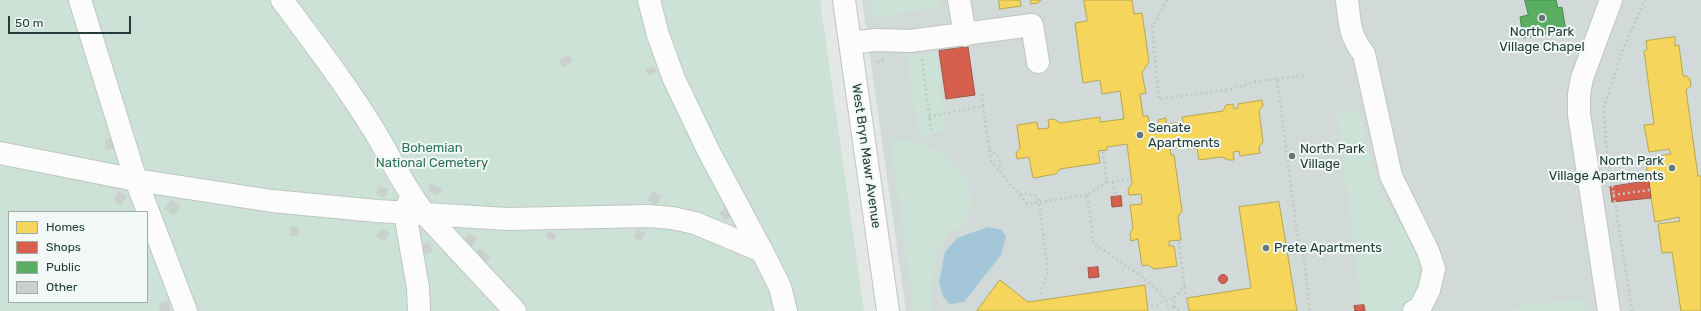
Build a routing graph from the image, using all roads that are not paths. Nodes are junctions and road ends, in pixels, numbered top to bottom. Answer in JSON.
{"nodes":[{"id":1,"x":80,"y":0,"type":"edge"},
{"id":2,"x":282,"y":0,"type":"edge"},
{"id":3,"x":844,"y":0,"type":"edge"},
{"id":4,"x":959,"y":0,"type":"edge"},
{"id":5,"x":1346,"y":0,"type":"edge"},
{"id":6,"x":1611,"y":0,"type":"edge"},
{"id":7,"x":646,"y":3,"type":"edge"},
{"id":8,"x":965,"y":35,"type":"junction"},
{"id":9,"x":850,"y":43,"type":"junction"},
{"id":10,"x":1038,"y":62,"type":"dead end"},
{"id":11,"x":0,"y":153,"type":"edge"},
{"id":12,"x":136,"y":180,"type":"junction"},
{"id":13,"x":413,"y":208,"type":"junction"},
{"id":14,"x":148,"y":211,"type":"edge"},
{"id":15,"x":148,"y":211,"type":"edge"},
{"id":16,"x":762,"y":251,"type":"junction"},
{"id":17,"x":186,"y":311,"type":"edge"},
{"id":18,"x":419,"y":311,"type":"edge"},
{"id":19,"x":515,"y":311,"type":"edge"},
{"id":20,"x":786,"y":311,"type":"edge"},
{"id":21,"x":888,"y":311,"type":"edge"},
{"id":22,"x":1414,"y":311,"type":"edge"},
{"id":23,"x":1609,"y":311,"type":"edge"}],
"edges":[{"from":1,"to":12,"type":"street"},
{"from":2,"to":13,"type":"street"},
{"from":3,"to":9,"type":"street","name":"West Bryn Mawr Avenue"},
{"from":4,"to":8,"type":"street"},
{"from":5,"to":22,"type":"street"},
{"from":6,"to":23,"type":"street"},
{"from":7,"to":16,"type":"street"},
{"from":8,"to":9,"type":"street"},
{"from":8,"to":10,"type":"street"},
{"from":9,"to":21,"type":"street","name":"West Bryn Mawr Avenue"},
{"from":11,"to":12,"type":"street"},
{"from":12,"to":13,"type":"street"},
{"from":12,"to":15,"type":"street"},
{"from":13,"to":16,"type":"street"},
{"from":13,"to":18,"type":"street"},
{"from":13,"to":19,"type":"street"},
{"from":14,"to":17,"type":"street"},
{"from":16,"to":20,"type":"street"}]}
